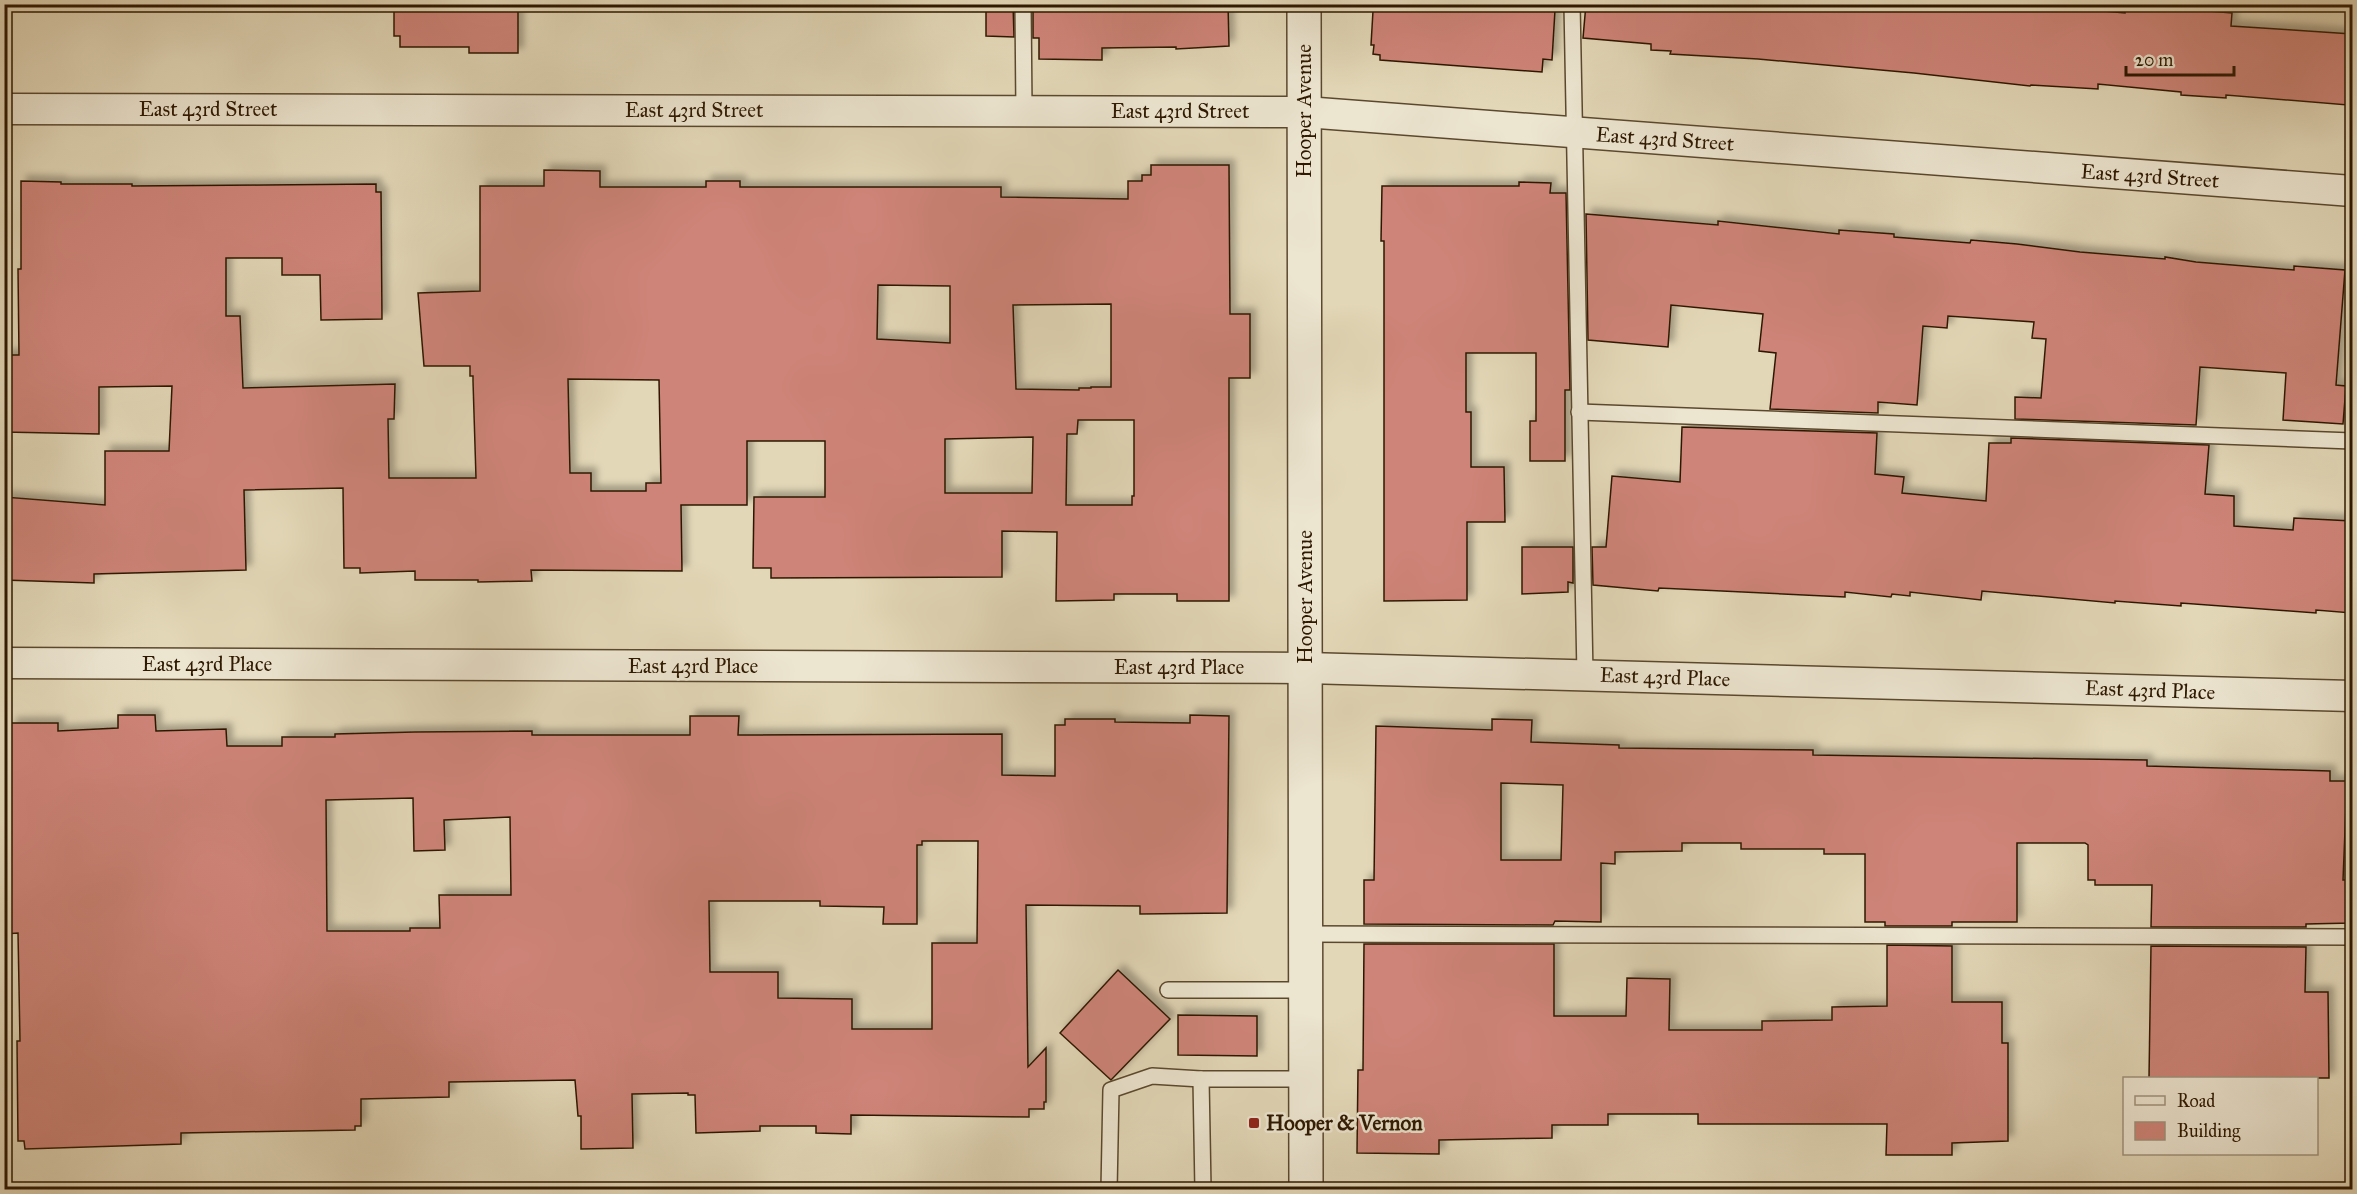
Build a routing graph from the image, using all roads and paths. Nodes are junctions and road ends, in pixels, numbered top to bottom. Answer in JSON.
{"nodes":[{"id":1,"x":1023,"y":4,"type":"edge"},
{"id":2,"x":1304,"y":4,"type":"edge"},
{"id":3,"x":1572,"y":4,"type":"edge"},
{"id":4,"x":4,"y":109,"type":"edge"},
{"id":5,"x":1024,"y":111,"type":"junction"},
{"id":6,"x":1305,"y":112,"type":"junction"},
{"id":7,"x":1573,"y":132,"type":"junction"},
{"id":8,"x":2352,"y":191,"type":"edge"},
{"id":9,"x":1579,"y":412,"type":"junction"},
{"id":10,"x":2352,"y":441,"type":"edge"},
{"id":11,"x":4,"y":663,"type":"edge"},
{"id":12,"x":1306,"y":668,"type":"junction"},
{"id":13,"x":1585,"y":675,"type":"junction"},
{"id":14,"x":2352,"y":696,"type":"edge"},
{"id":15,"x":1306,"y":934,"type":"junction"},
{"id":16,"x":2352,"y":937,"type":"edge"},
{"id":17,"x":1168,"y":990,"type":"dead end"},
{"id":18,"x":1306,"y":990,"type":"junction"},
{"id":19,"x":1201,"y":1079,"type":"junction"},
{"id":20,"x":1306,"y":1079,"type":"junction"},
{"id":21,"x":1109,"y":1190,"type":"edge"},
{"id":22,"x":1203,"y":1190,"type":"edge"},
{"id":23,"x":1306,"y":1190,"type":"edge"}],
"edges":[{"from":1,"to":5,"type":"lane"},
{"from":2,"to":6,"type":"street","name":"Hooper Avenue"},
{"from":3,"to":7,"type":"lane"},
{"from":4,"to":5,"type":"street","name":"East 43rd Street"},
{"from":5,"to":6,"type":"street","name":"East 43rd Street"},
{"from":6,"to":7,"type":"street","name":"East 43rd Street"},
{"from":6,"to":12,"type":"street","name":"Hooper Avenue"},
{"from":7,"to":8,"type":"street","name":"East 43rd Street"},
{"from":7,"to":9,"type":"lane"},
{"from":9,"to":10,"type":"lane"},
{"from":9,"to":13,"type":"lane"},
{"from":11,"to":12,"type":"street","name":"East 43rd Place"},
{"from":12,"to":13,"type":"street","name":"East 43rd Place"},
{"from":12,"to":15,"type":"street","name":"Hooper Avenue"},
{"from":13,"to":14,"type":"street","name":"East 43rd Place"},
{"from":15,"to":16,"type":"lane"},
{"from":15,"to":18,"type":"street","name":"Hooper Avenue"},
{"from":17,"to":18,"type":"lane"},
{"from":18,"to":20,"type":"street","name":"Hooper Avenue"},
{"from":19,"to":20,"type":"lane"},
{"from":19,"to":21,"type":"lane"},
{"from":19,"to":22,"type":"lane"},
{"from":20,"to":23,"type":"street","name":"Hooper Avenue"}]}
